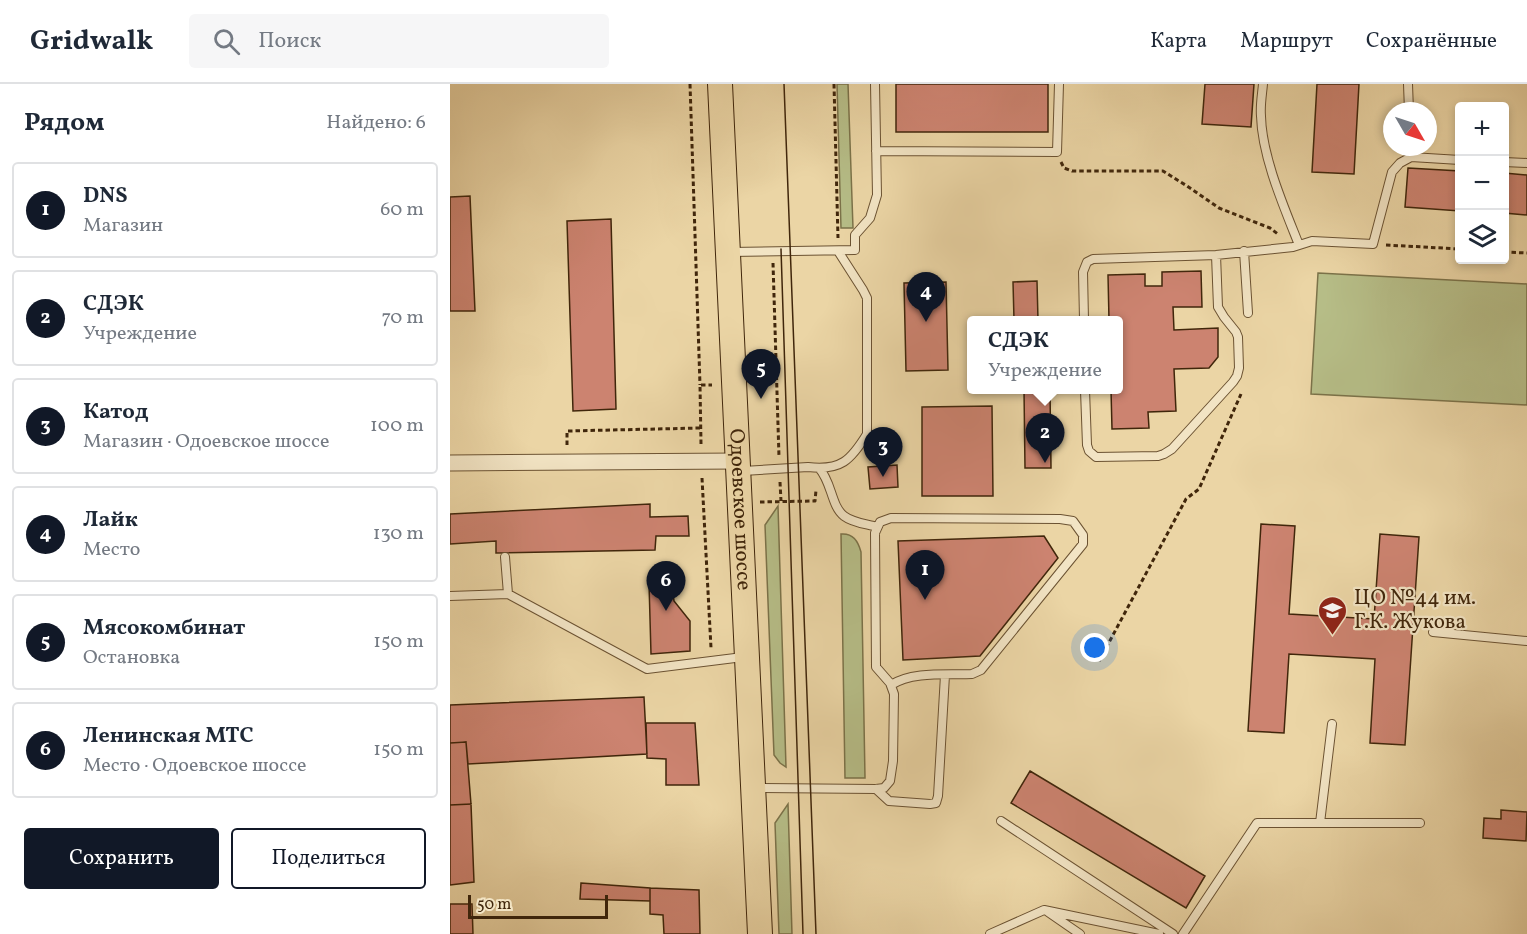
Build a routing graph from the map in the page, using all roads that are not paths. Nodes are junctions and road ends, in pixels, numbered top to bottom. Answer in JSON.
{"nodes":[{"id":1,"x":720,"y":84,"type":"edge"},
{"id":2,"x":875,"y":84,"type":"edge"},
{"id":3,"x":1059,"y":84,"type":"edge"},
{"id":4,"x":1263,"y":84,"type":"edge"},
{"id":5,"x":1408,"y":84,"type":"edge"},
{"id":6,"x":1409,"y":102,"type":"edge"},
{"id":7,"x":876,"y":151,"type":"junction"},
{"id":8,"x":1411,"y":158,"type":"joint"},
{"id":9,"x":1455,"y":160,"type":"edge"},
{"id":10,"x":1509,"y":162,"type":"edge"},
{"id":11,"x":1527,"y":163,"type":"edge"},
{"id":12,"x":1296,"y":246,"type":"junction"},
{"id":13,"x":838,"y":251,"type":"junction"},
{"id":14,"x":1244,"y":251,"type":"junction"},
{"id":15,"x":728,"y":252,"type":"junction"},
{"id":16,"x":1216,"y":255,"type":"junction"},
{"id":17,"x":1248,"y":314,"type":"dead end"},
{"id":18,"x":1084,"y":316,"type":"edge"},
{"id":19,"x":1085,"y":394,"type":"edge"},
{"id":20,"x":450,"y":464,"type":"edge"},
{"id":21,"x":738,"y":466,"type":"junction"},
{"id":22,"x":819,"y":468,"type":"junction"},
{"id":23,"x":877,"y":527,"type":"junction"},
{"id":24,"x":505,"y":557,"type":"dead end"},
{"id":25,"x":508,"y":594,"type":"junction"},
{"id":26,"x":450,"y":596,"type":"edge"},
{"id":27,"x":1433,"y":632,"type":"dead end"},
{"id":28,"x":1527,"y":641,"type":"edge"},
{"id":29,"x":748,"y":656,"type":"junction"},
{"id":30,"x":945,"y":675,"type":"junction"},
{"id":31,"x":891,"y":685,"type":"junction"},
{"id":32,"x":1332,"y":724,"type":"dead end"},
{"id":33,"x":754,"y":788,"type":"junction"},
{"id":34,"x":876,"y":789,"type":"junction"},
{"id":35,"x":1001,"y":821,"type":"dead end"},
{"id":36,"x":1320,"y":823,"type":"junction"},
{"id":37,"x":1420,"y":823,"type":"dead end"},
{"id":38,"x":1044,"y":910,"type":"junction"},
{"id":39,"x":758,"y":933,"type":"edge"},
{"id":40,"x":990,"y":934,"type":"edge"},
{"id":41,"x":1080,"y":934,"type":"edge"},
{"id":42,"x":1159,"y":934,"type":"edge"},
{"id":43,"x":1173,"y":934,"type":"edge"},
{"id":44,"x":1183,"y":934,"type":"edge"}],
"edges":[{"from":1,"to":15,"type":"main road","name":"Одоевское шоссе"},
{"from":2,"to":7,"type":"lane"},
{"from":3,"to":7,"type":"lane"},
{"from":4,"to":12,"type":"lane"},
{"from":5,"to":6,"type":"lane"},
{"from":7,"to":13,"type":"lane"},
{"from":8,"to":9,"type":"lane"},
{"from":8,"to":12,"type":"lane"},
{"from":10,"to":11,"type":"lane"},
{"from":12,"to":14,"type":"lane"},
{"from":13,"to":15,"type":"lane"},
{"from":13,"to":22,"type":"lane"},
{"from":14,"to":16,"type":"lane"},
{"from":14,"to":17,"type":"lane"},
{"from":15,"to":21,"type":"main road","name":"Одоевское шоссе"},
{"from":16,"to":18,"type":"lane"},
{"from":16,"to":19,"type":"lane"},
{"from":20,"to":21,"type":"street"},
{"from":21,"to":22,"type":"lane"},
{"from":21,"to":29,"type":"main road","name":"Одоевское шоссе"},
{"from":22,"to":23,"type":"lane"},
{"from":23,"to":30,"type":"lane"},
{"from":23,"to":31,"type":"lane"},
{"from":24,"to":25,"type":"lane"},
{"from":25,"to":26,"type":"lane"},
{"from":25,"to":29,"type":"lane"},
{"from":27,"to":28,"type":"lane"},
{"from":29,"to":33,"type":"main road","name":"Одоевское шоссе"},
{"from":30,"to":31,"type":"lane"},
{"from":30,"to":34,"type":"lane"},
{"from":31,"to":34,"type":"lane"},
{"from":32,"to":36,"type":"lane"},
{"from":33,"to":34,"type":"lane"},
{"from":33,"to":39,"type":"main road","name":"Одоевское шоссе"},
{"from":35,"to":43,"type":"lane"},
{"from":36,"to":37,"type":"lane"},
{"from":36,"to":44,"type":"lane"},
{"from":38,"to":40,"type":"lane"},
{"from":38,"to":41,"type":"lane"},
{"from":38,"to":42,"type":"lane"}]}
